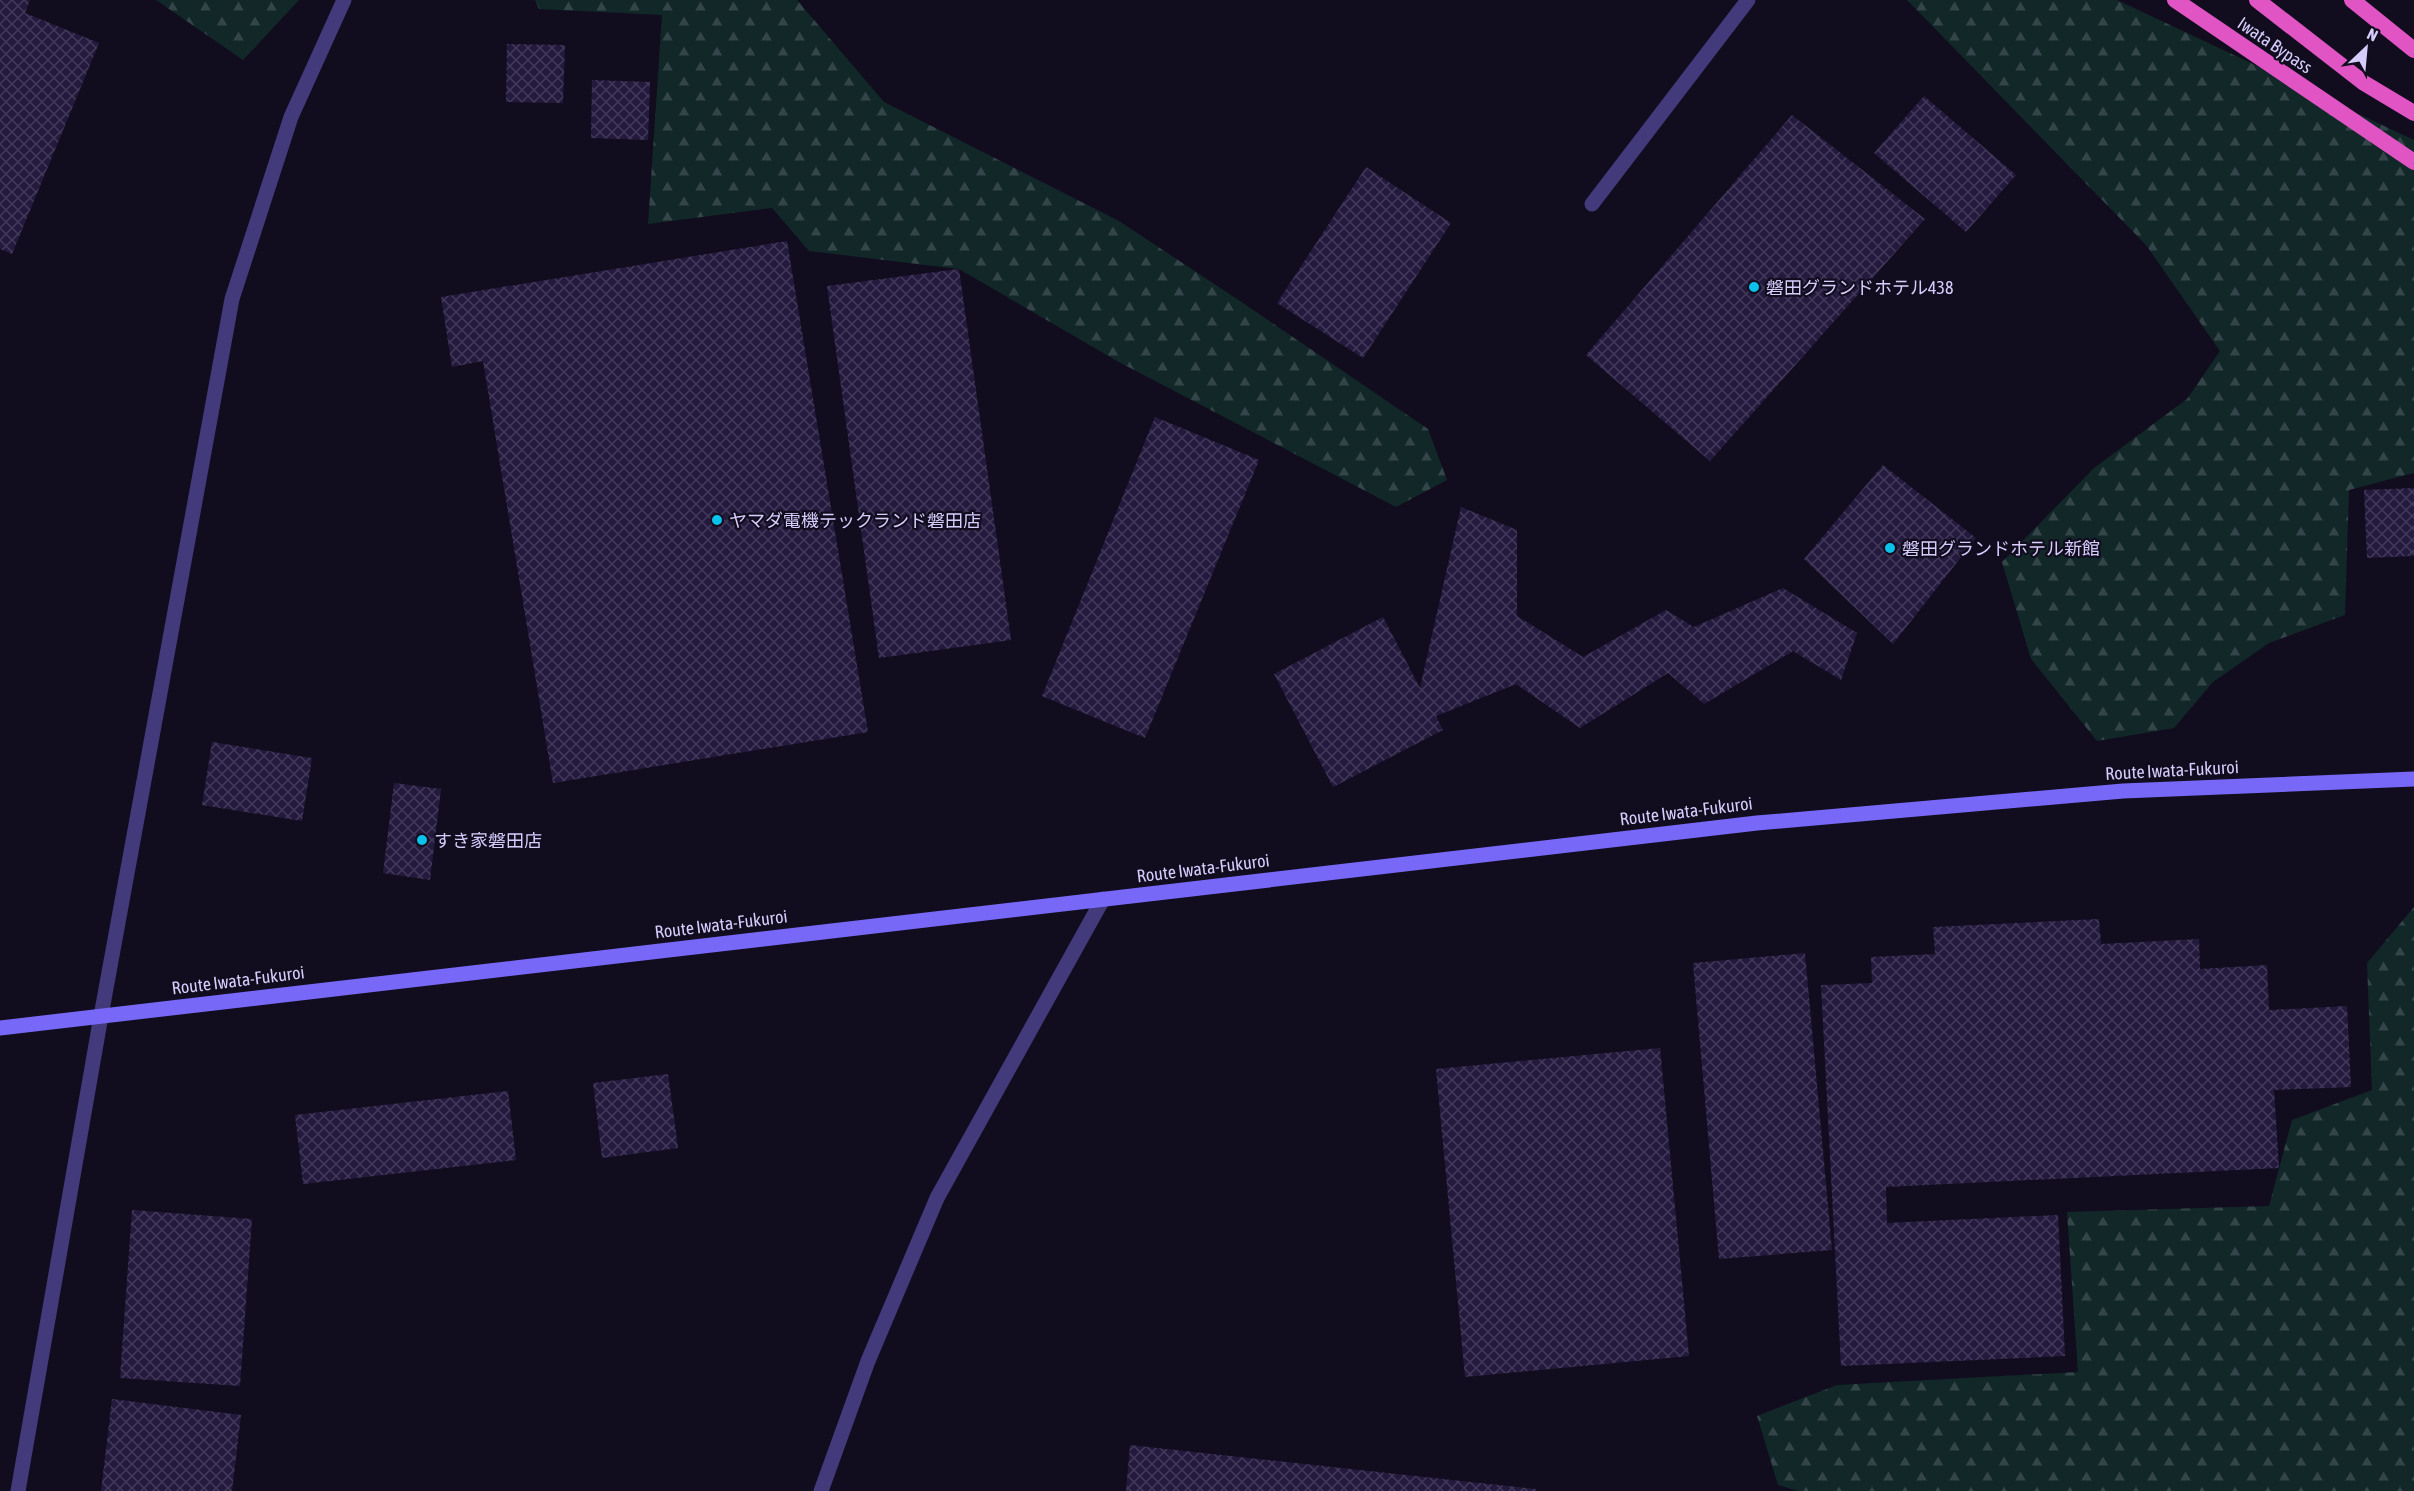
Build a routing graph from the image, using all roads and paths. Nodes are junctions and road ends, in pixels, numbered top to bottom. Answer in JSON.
{"nodes":[{"id":1,"x":344,"y":0,"type":"edge"},
{"id":2,"x":1748,"y":0,"type":"edge"},
{"id":3,"x":2175,"y":0,"type":"edge"},
{"id":4,"x":2257,"y":0,"type":"edge"},
{"id":5,"x":2352,"y":0,"type":"edge"},
{"id":6,"x":2414,"y":50,"type":"edge"},
{"id":7,"x":2414,"y":113,"type":"edge"},
{"id":8,"x":2414,"y":162,"type":"edge"},
{"id":9,"x":1592,"y":204,"type":"dead end"},
{"id":10,"x":2414,"y":779,"type":"edge"},
{"id":11,"x":1103,"y":899,"type":"junction"},
{"id":12,"x":101,"y":1016,"type":"junction"},
{"id":13,"x":0,"y":1028,"type":"edge"},
{"id":14,"x":18,"y":1491,"type":"edge"},
{"id":15,"x":821,"y":1491,"type":"edge"}],
"edges":[{"from":1,"to":12,"type":"street"},
{"from":2,"to":9,"type":"street"},
{"from":3,"to":8,"type":"highway","name":"Iwata Bypass"},
{"from":4,"to":7,"type":"highway","name":"Iwata Bypass"},
{"from":5,"to":6,"type":"highway"},
{"from":10,"to":11,"type":"main road","name":"Route Iwata-Fukuroi"},
{"from":11,"to":12,"type":"main road","name":"Route Iwata-Fukuroi"},
{"from":11,"to":15,"type":"street"},
{"from":12,"to":13,"type":"main road","name":"Route Iwata-Fukuroi"},
{"from":12,"to":14,"type":"street"}]}
